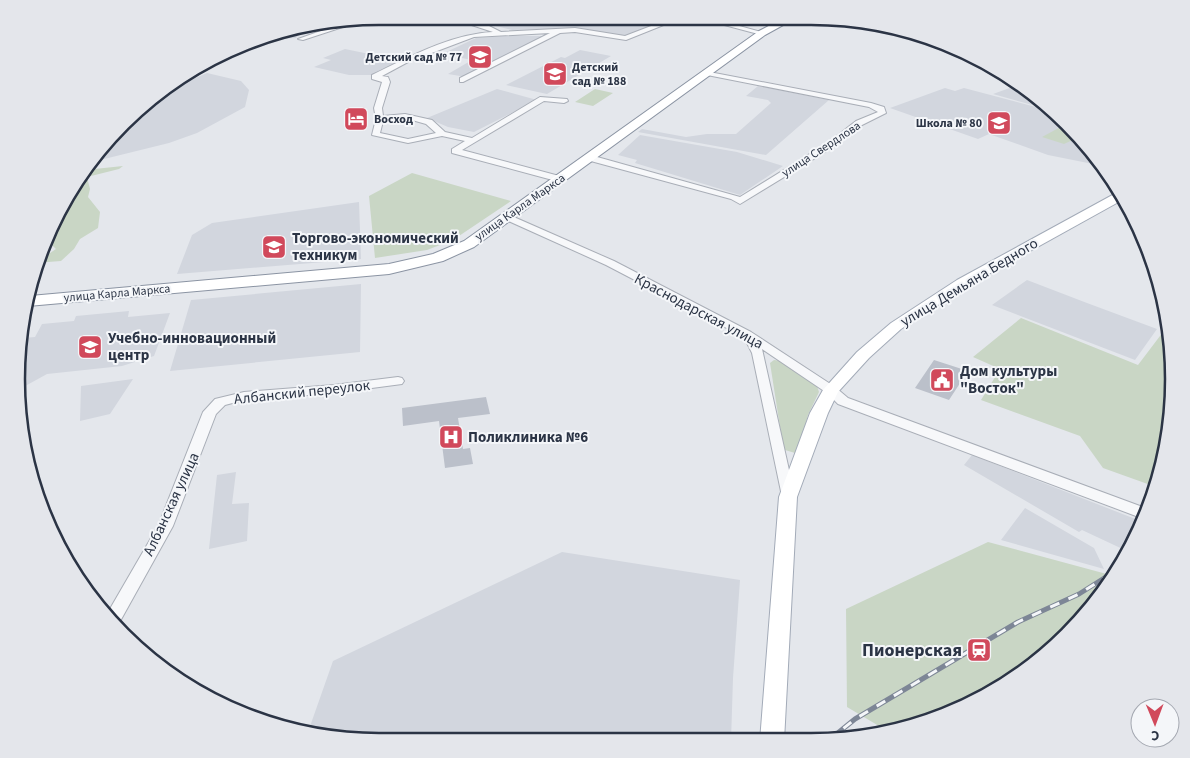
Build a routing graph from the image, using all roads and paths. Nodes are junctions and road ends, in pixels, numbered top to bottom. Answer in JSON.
{"nodes":[{"id":1,"x":481,"y":25,"type":"edge"},
{"id":2,"x":660,"y":25,"type":"edge"},
{"id":3,"x":732,"y":25,"type":"edge"},
{"id":4,"x":769,"y":25,"type":"edge"},
{"id":5,"x":777,"y":25,"type":"edge"},
{"id":6,"x":335,"y":28,"type":"edge"},
{"id":7,"x":561,"y":30,"type":"junction"},
{"id":8,"x":498,"y":32,"type":"junction"},
{"id":9,"x":762,"y":32,"type":"junction"},
{"id":10,"x":301,"y":39,"type":"dead end"},
{"id":11,"x":707,"y":73,"type":"junction"},
{"id":12,"x":464,"y":80,"type":"dead end"},
{"id":13,"x":564,"y":101,"type":"dead end"},
{"id":14,"x":380,"y":119,"type":"junction"},
{"id":15,"x":442,"y":134,"type":"junction"},
{"id":16,"x":471,"y":140,"type":"junction"},
{"id":17,"x":590,"y":158,"type":"junction"},
{"id":18,"x":560,"y":179,"type":"junction"},
{"id":19,"x":1116,"y":198,"type":"edge"},
{"id":20,"x":507,"y":218,"type":"junction"},
{"id":21,"x":34,"y":301,"type":"edge"},
{"id":22,"x":747,"y":334,"type":"junction"},
{"id":23,"x":398,"y":381,"type":"dead end"},
{"id":24,"x":831,"y":390,"type":"junction"},
{"id":25,"x":210,"y":412,"type":"joint"},
{"id":26,"x":788,"y":497,"type":"junction"},
{"id":27,"x":1139,"y":511,"type":"edge"},
{"id":28,"x":115,"y":614,"type":"edge"},
{"id":29,"x":773,"y":733,"type":"edge"}],
"edges":[{"from":1,"to":8,"type":"street"},
{"from":2,"to":7,"type":"street"},
{"from":3,"to":9,"type":"street"},
{"from":4,"to":9,"type":"highway","name":"улица Карла Маркса"},
{"from":5,"to":9,"type":"highway","name":"улица Карла Маркса"},
{"from":6,"to":10,"type":"street"},
{"from":7,"to":8,"type":"street"},
{"from":7,"to":12,"type":"street"},
{"from":8,"to":14,"type":"street"},
{"from":9,"to":11,"type":"highway","name":"улица Карла Маркса"},
{"from":11,"to":17,"type":"highway","name":"улица Карла Маркса"},
{"from":11,"to":17,"type":"street","name":"улица Свердлова"},
{"from":13,"to":16,"type":"street"},
{"from":14,"to":15,"type":"street"},
{"from":14,"to":15,"type":"street"},
{"from":15,"to":16,"type":"street"},
{"from":16,"to":18,"type":"street"},
{"from":17,"to":18,"type":"highway","name":"улица Карла Маркса"},
{"from":18,"to":20,"type":"highway","name":"улица Карла Маркса"},
{"from":19,"to":24,"type":"main road","name":"улица Демьяна Бедного"},
{"from":20,"to":21,"type":"highway","name":"улица Карла Маркса"},
{"from":20,"to":22,"type":"street","name":"Краснодарская улица"},
{"from":22,"to":24,"type":"street","name":"Краснодарская улица"},
{"from":22,"to":26,"type":"street"},
{"from":23,"to":25,"type":"street","name":"Албанский переулок"},
{"from":24,"to":26,"type":"main road"},
{"from":24,"to":27,"type":"street","name":"Краснодарская улица"},
{"from":25,"to":28,"type":"street","name":"Албанская улица"},
{"from":26,"to":29,"type":"main road"}]}
